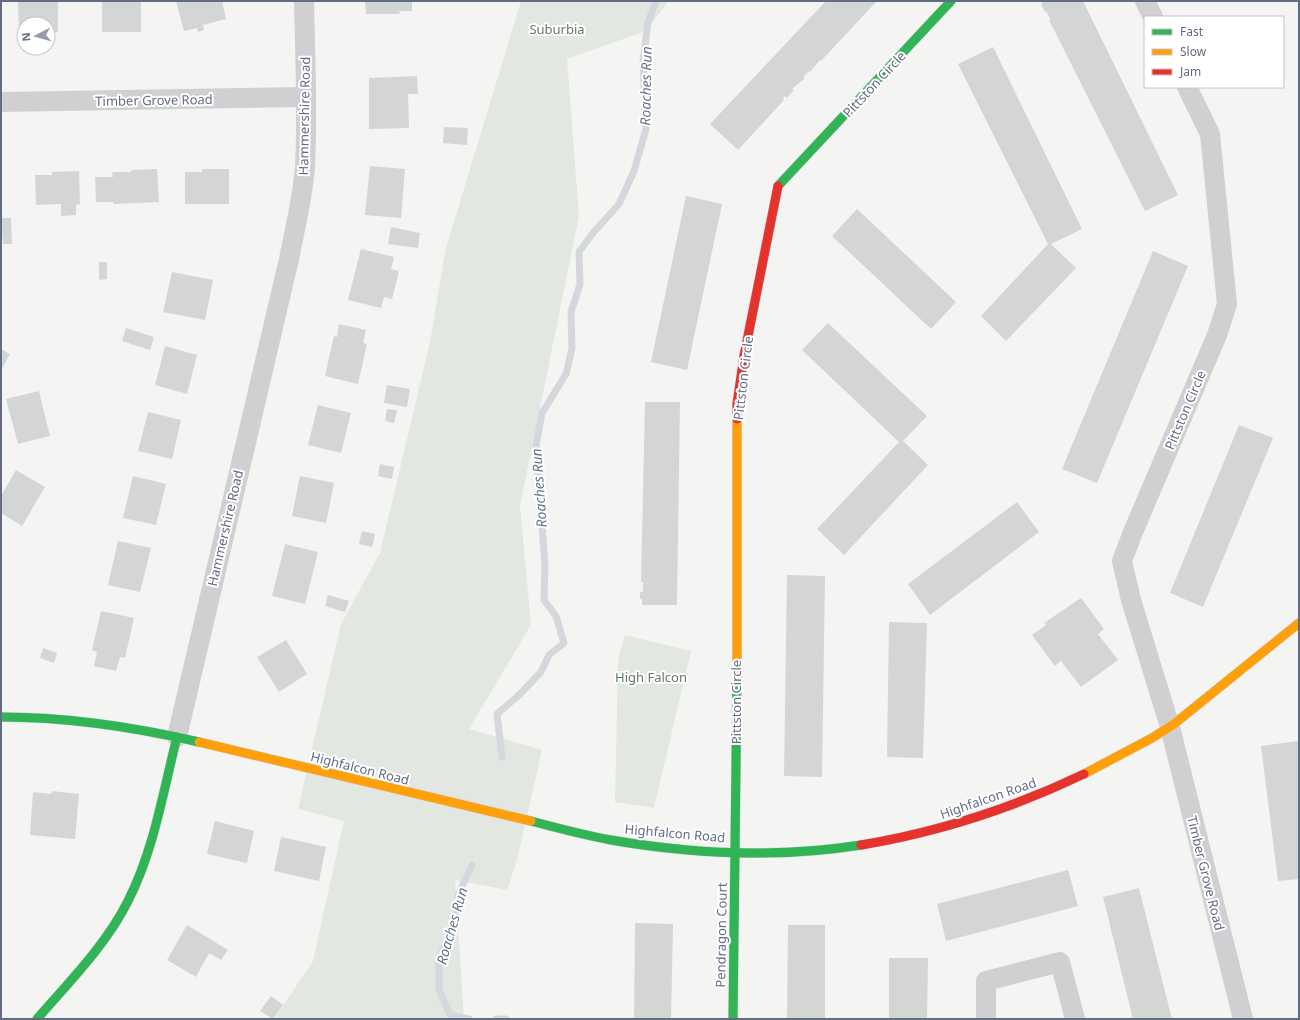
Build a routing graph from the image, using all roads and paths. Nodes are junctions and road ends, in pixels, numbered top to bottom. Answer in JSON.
{"nodes":[{"id":1,"x":304,"y":1,"type":"edge"},
{"id":2,"x":951,"y":1,"type":"edge"},
{"id":3,"x":1145,"y":1,"type":"edge"},
{"id":4,"x":1152,"y":16,"type":"edge"},
{"id":5,"x":1187,"y":88,"type":"edge"},
{"id":6,"x":306,"y":97,"type":"junction"},
{"id":7,"x":1,"y":102,"type":"edge"},
{"id":8,"x":1299,"y":623,"type":"edge"},
{"id":9,"x":1,"y":717,"type":"edge"},
{"id":10,"x":1170,"y":727,"type":"junction"},
{"id":11,"x":177,"y":737,"type":"junction"},
{"id":12,"x":735,"y":852,"type":"junction"},
{"id":13,"x":38,"y":1019,"type":"edge"},
{"id":14,"x":732,"y":1019,"type":"edge"},
{"id":15,"x":986,"y":1019,"type":"edge"},
{"id":16,"x":1076,"y":1019,"type":"edge"},
{"id":17,"x":1243,"y":1019,"type":"edge"}],
"edges":[{"from":1,"to":6,"type":"street","name":"Hammershire Road"},
{"from":2,"to":12,"type":"street","name":"Pittston Circle"},
{"from":3,"to":4,"type":"street"},
{"from":5,"to":10,"type":"street","name":"Pittston Circle"},
{"from":6,"to":7,"type":"street","name":"Timber Grove Road"},
{"from":6,"to":11,"type":"street","name":"Hammershire Road"},
{"from":8,"to":10,"type":"street","name":"Highfalcon Road"},
{"from":9,"to":11,"type":"street","name":"Highfalcon Road"},
{"from":10,"to":12,"type":"street","name":"Highfalcon Road"},
{"from":10,"to":17,"type":"street","name":"Timber Grove Road"},
{"from":11,"to":12,"type":"street","name":"Highfalcon Road"},
{"from":11,"to":13,"type":"street","name":"Hammershire Road"},
{"from":12,"to":14,"type":"street","name":"Pendragon Court"},
{"from":15,"to":16,"type":"street"}]}
